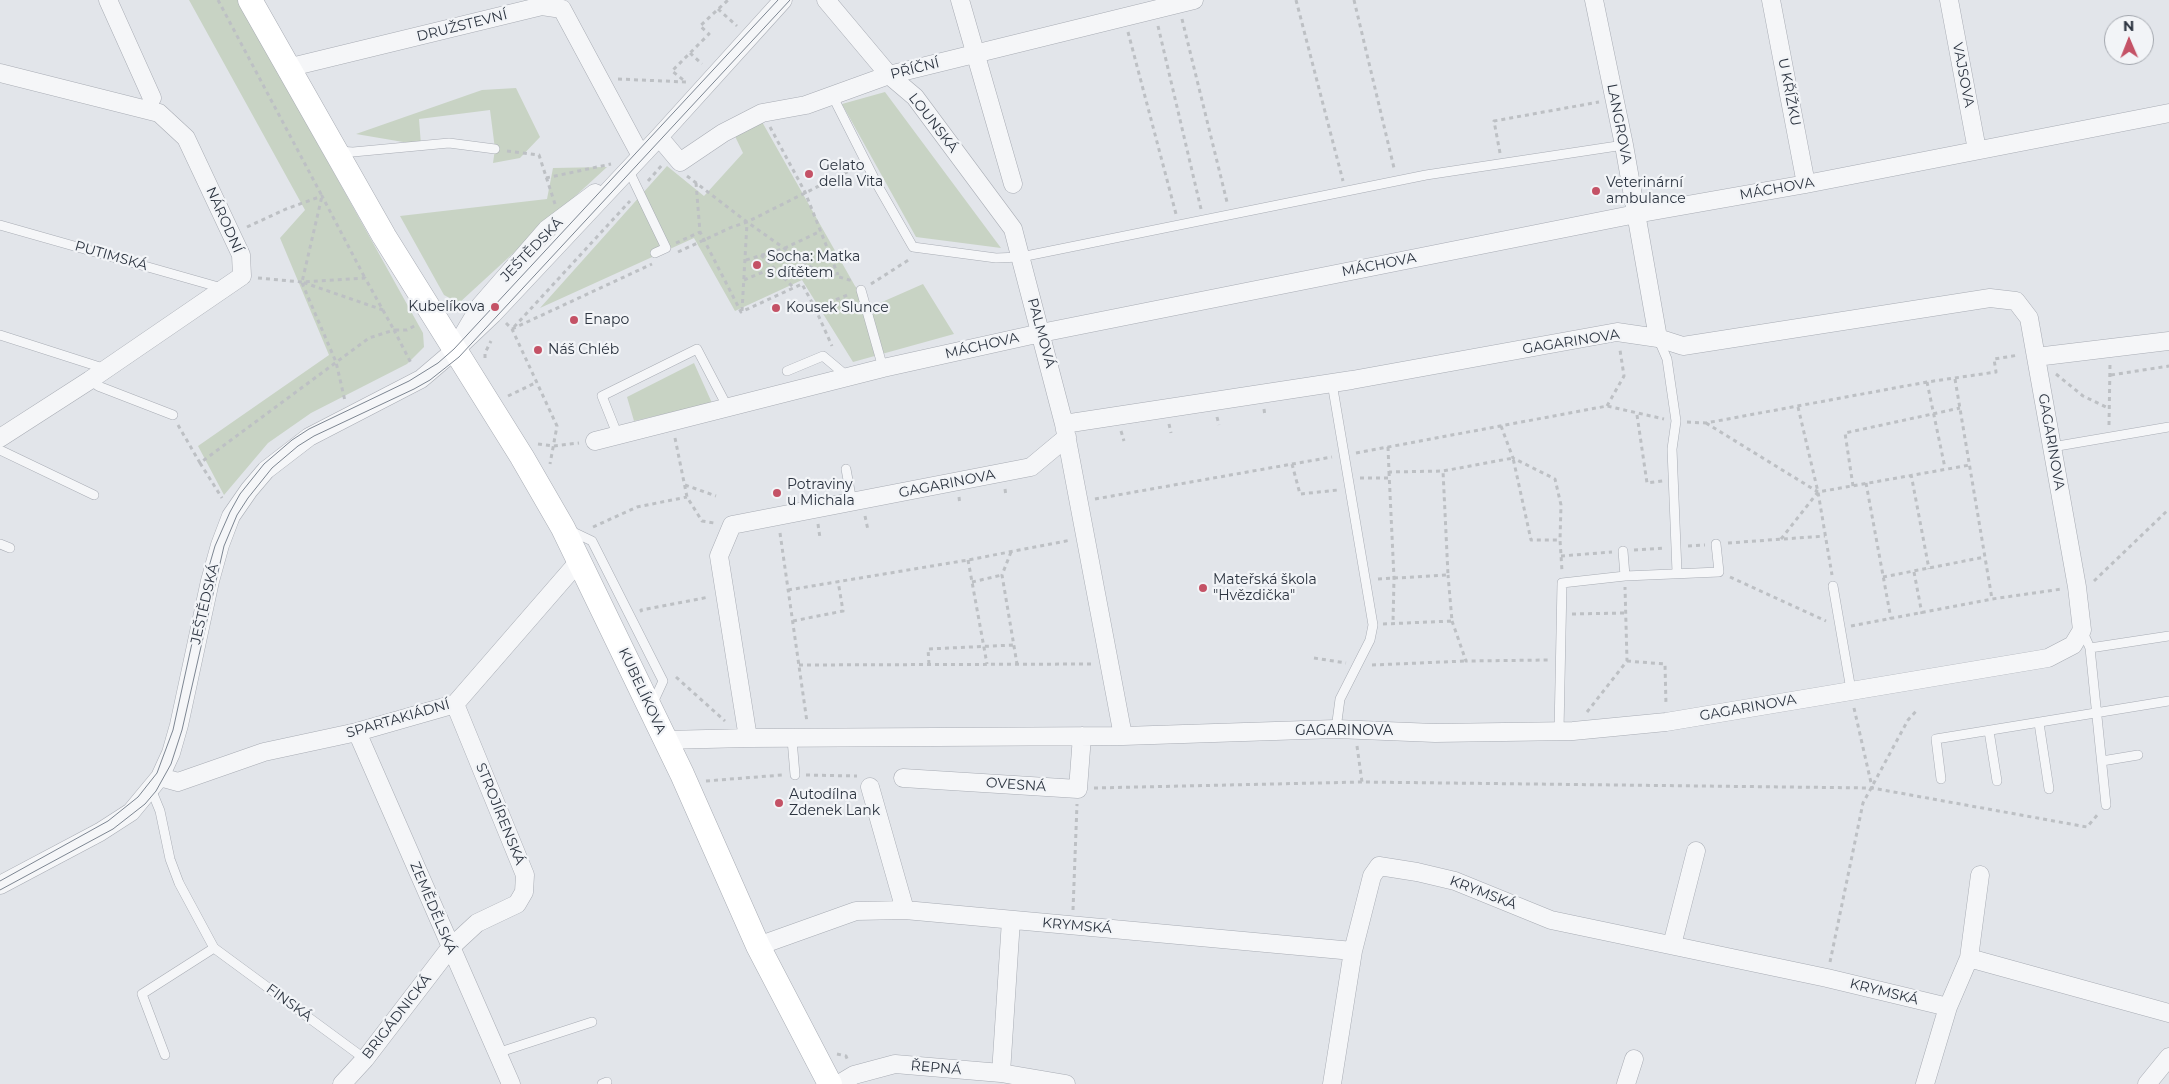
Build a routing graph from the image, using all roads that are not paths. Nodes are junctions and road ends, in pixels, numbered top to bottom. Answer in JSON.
{"nodes":[{"id":1,"x":108,"y":0,"type":"edge"},
{"id":2,"x":250,"y":0,"type":"edge"},
{"id":3,"x":783,"y":0,"type":"edge"},
{"id":4,"x":826,"y":0,"type":"edge"},
{"id":5,"x":960,"y":0,"type":"edge"},
{"id":6,"x":1194,"y":0,"type":"edge"},
{"id":7,"x":1594,"y":0,"type":"edge"},
{"id":8,"x":1771,"y":0,"type":"edge"},
{"id":9,"x":1949,"y":0,"type":"edge"},
{"id":10,"x":976,"y":54,"type":"junction"},
{"id":11,"x":288,"y":68,"type":"junction"},
{"id":12,"x":0,"y":73,"type":"edge"},
{"id":13,"x":889,"y":75,"type":"junction"},
{"id":14,"x":832,"y":95,"type":"junction"},
{"id":15,"x":152,"y":98,"type":"dead end"},
{"id":16,"x":2169,"y":113,"type":"edge"},
{"id":17,"x":651,"y":145,"type":"junction"},
{"id":18,"x":1624,"y":145,"type":"junction"},
{"id":19,"x":495,"y":149,"type":"road end"},
{"id":20,"x":1977,"y":150,"type":"junction"},
{"id":21,"x":335,"y":151,"type":"junction"},
{"id":22,"x":620,"y":166,"type":"junction"},
{"id":23,"x":1013,"y":184,"type":"dead end"},
{"id":24,"x":1806,"y":184,"type":"junction"},
{"id":25,"x":1636,"y":214,"type":"junction"},
{"id":26,"x":0,"y":225,"type":"edge"},
{"id":27,"x":1013,"y":229,"type":"joint"},
{"id":28,"x":655,"y":253,"type":"dead end"},
{"id":29,"x":1020,"y":257,"type":"junction"},
{"id":30,"x":222,"y":288,"type":"junction"},
{"id":31,"x":861,"y":290,"type":"road end"},
{"id":32,"x":1041,"y":333,"type":"junction"},
{"id":33,"x":0,"y":335,"type":"edge"},
{"id":34,"x":1658,"y":338,"type":"junction"},
{"id":35,"x":2169,"y":341,"type":"edge"},
{"id":36,"x":454,"y":350,"type":"junction"},
{"id":37,"x":2035,"y":355,"type":"junction"},
{"id":38,"x":106,"y":368,"type":"junction"},
{"id":39,"x":883,"y":368,"type":"junction"},
{"id":40,"x":788,"y":371,"type":"dead end"},
{"id":41,"x":848,"y":378,"type":"junction"},
{"id":42,"x":90,"y":380,"type":"junction"},
{"id":43,"x":1332,"y":383,"type":"junction"},
{"id":44,"x":728,"y":408,"type":"junction"},
{"id":45,"x":173,"y":415,"type":"road end"},
{"id":46,"x":2169,"y":426,"type":"edge"},
{"id":47,"x":1066,"y":430,"type":"junction"},
{"id":48,"x":618,"y":436,"type":"junction"},
{"id":49,"x":0,"y":438,"type":"edge"},
{"id":50,"x":595,"y":441,"type":"road end"},
{"id":51,"x":2052,"y":447,"type":"junction"},
{"id":52,"x":0,"y":450,"type":"edge"},
{"id":53,"x":846,"y":468,"type":"dead end"},
{"id":54,"x":94,"y":495,"type":"dead end"},
{"id":55,"x":858,"y":505,"type":"junction"},
{"id":56,"x":571,"y":530,"type":"junction"},
{"id":57,"x":0,"y":544,"type":"edge"},
{"id":58,"x":1716,"y":544,"type":"road end"},
{"id":59,"x":10,"y":548,"type":"dead end"},
{"id":60,"x":1623,"y":551,"type":"road end"},
{"id":61,"x":580,"y":560,"type":"junction"},
{"id":62,"x":1677,"y":572,"type":"junction"},
{"id":63,"x":1625,"y":576,"type":"junction"},
{"id":64,"x":1834,"y":586,"type":"road end"},
{"id":65,"x":2082,"y":630,"type":"junction"},
{"id":66,"x":2169,"y":636,"type":"edge"},
{"id":67,"x":2090,"y":648,"type":"junction"},
{"id":68,"x":1851,"y":690,"type":"junction"},
{"id":69,"x":2169,"y":701,"type":"edge"},
{"id":70,"x":455,"y":704,"type":"junction"},
{"id":71,"x":650,"y":710,"type":"junction"},
{"id":72,"x":2097,"y":714,"type":"junction"},
{"id":73,"x":2039,"y":724,"type":"junction"},
{"id":74,"x":1336,"y":729,"type":"junction"},
{"id":75,"x":1566,"y":731,"type":"junction"},
{"id":76,"x":1989,"y":731,"type":"junction"},
{"id":77,"x":356,"y":732,"type":"junction"},
{"id":78,"x":1082,"y":736,"type":"junction"},
{"id":79,"x":1123,"y":736,"type":"junction"},
{"id":80,"x":748,"y":738,"type":"junction"},
{"id":81,"x":801,"y":738,"type":"junction"},
{"id":82,"x":665,"y":740,"type":"junction"},
{"id":83,"x":2138,"y":754,"type":"dead end"},
{"id":84,"x":2102,"y":761,"type":"junction"},
{"id":85,"x":795,"y":775,"type":"dead end"},
{"id":86,"x":903,"y":778,"type":"dead end"},
{"id":87,"x":1941,"y":779,"type":"dead end"},
{"id":88,"x":1997,"y":781,"type":"dead end"},
{"id":89,"x":155,"y":783,"type":"junction"},
{"id":90,"x":870,"y":788,"type":"dead end"},
{"id":91,"x":2049,"y":789,"type":"dead end"},
{"id":92,"x":2106,"y":805,"type":"road end"},
{"id":93,"x":1696,"y":851,"type":"dead end"},
{"id":94,"x":1980,"y":875,"type":"dead end"},
{"id":95,"x":0,"y":885,"type":"edge"},
{"id":96,"x":905,"y":910,"type":"junction"},
{"id":97,"x":1011,"y":920,"type":"junction"},
{"id":98,"x":1672,"y":945,"type":"junction"},
{"id":99,"x":758,"y":946,"type":"junction"},
{"id":100,"x":214,"y":948,"type":"junction"},
{"id":101,"x":450,"y":948,"type":"junction"},
{"id":102,"x":1353,"y":951,"type":"junction"},
{"id":103,"x":1969,"y":958,"type":"junction"},
{"id":104,"x":1948,"y":1007,"type":"junction"},
{"id":105,"x":2169,"y":1013,"type":"edge"},
{"id":106,"x":592,"y":1022,"type":"dead end"},
{"id":107,"x":497,"y":1053,"type":"junction"},
{"id":108,"x":165,"y":1055,"type":"dead end"},
{"id":109,"x":2169,"y":1057,"type":"edge"},
{"id":110,"x":365,"y":1059,"type":"junction"},
{"id":111,"x":1634,"y":1059,"type":"dead end"},
{"id":112,"x":1001,"y":1073,"type":"junction"},
{"id":113,"x":342,"y":1084,"type":"edge"},
{"id":114,"x":511,"y":1084,"type":"edge"},
{"id":115,"x":830,"y":1084,"type":"edge"},
{"id":116,"x":840,"y":1084,"type":"edge"},
{"id":117,"x":1066,"y":1084,"type":"edge"},
{"id":118,"x":1332,"y":1084,"type":"edge"},
{"id":119,"x":1626,"y":1084,"type":"edge"},
{"id":120,"x":1925,"y":1084,"type":"edge"},
{"id":121,"x":2147,"y":1084,"type":"edge"}],
"edges":[{"from":1,"to":15,"type":"street"},
{"from":2,"to":11,"type":"street","name":"KUBELÍKOVA"},
{"from":3,"to":17,"type":"street","name":"JEŠTĚDSKÁ"},
{"from":4,"to":13,"type":"street","name":"LOUNSKÁ"},
{"from":5,"to":10,"type":"street"},
{"from":6,"to":10,"type":"street","name":"PŘÍČNÍ"},
{"from":7,"to":18,"type":"street","name":"LANGROVA"},
{"from":8,"to":24,"type":"street","name":"U KŘÍŽKU"},
{"from":9,"to":20,"type":"street","name":"VAJSOVA"},
{"from":10,"to":13,"type":"street","name":"PŘÍČNÍ"},
{"from":10,"to":23,"type":"street"},
{"from":11,"to":17,"type":"street","name":"DRUŽSTEVNÍ"},
{"from":11,"to":21,"type":"street","name":"KUBELÍKOVA"},
{"from":12,"to":30,"type":"street","name":"NÁRODNÍ"},
{"from":13,"to":14,"type":"street","name":"PŘÍČNÍ"},
{"from":13,"to":27,"type":"street","name":"LOUNSKÁ"},
{"from":14,"to":17,"type":"street","name":"PŘÍČNÍ"},
{"from":14,"to":29,"type":"lane"},
{"from":16,"to":20,"type":"street","name":"MÁCHOVA"},
{"from":17,"to":22,"type":"street","name":"JEŠTĚDSKÁ"},
{"from":18,"to":25,"type":"street","name":"LANGROVA"},
{"from":18,"to":29,"type":"lane"},
{"from":19,"to":21,"type":"lane"},
{"from":20,"to":24,"type":"street","name":"MÁCHOVA"},
{"from":21,"to":36,"type":"street","name":"KUBELÍKOVA"},
{"from":22,"to":28,"type":"lane"},
{"from":22,"to":36,"type":"street","name":"JEŠTĚDSKÁ"},
{"from":24,"to":25,"type":"street","name":"MÁCHOVA"},
{"from":25,"to":32,"type":"street","name":"MÁCHOVA"},
{"from":25,"to":34,"type":"street","name":"LANGROVA"},
{"from":26,"to":30,"type":"lane","name":"PUTIMSKÁ"},
{"from":27,"to":29,"type":"street","name":"PALMOVÁ"},
{"from":29,"to":32,"type":"street","name":"PALMOVÁ"},
{"from":30,"to":38,"type":"street"},
{"from":31,"to":39,"type":"lane"},
{"from":32,"to":39,"type":"street","name":"MÁCHOVA"},
{"from":32,"to":47,"type":"street","name":"PALMOVÁ"},
{"from":33,"to":38,"type":"lane"},
{"from":34,"to":37,"type":"street","name":"GAGARINOVA"},
{"from":34,"to":43,"type":"street","name":"GAGARINOVA"},
{"from":34,"to":62,"type":"lane"},
{"from":35,"to":37,"type":"street"},
{"from":36,"to":56,"type":"street","name":"KUBELÍKOVA"},
{"from":36,"to":89,"type":"street","name":"JEŠTĚDSKÁ"},
{"from":37,"to":51,"type":"street","name":"GAGARINOVA"},
{"from":38,"to":42,"type":"street"},
{"from":39,"to":41,"type":"street","name":"MÁCHOVA"},
{"from":40,"to":41,"type":"lane"},
{"from":41,"to":44,"type":"street","name":"MÁCHOVA"},
{"from":42,"to":45,"type":"lane"},
{"from":42,"to":49,"type":"street"},
{"from":43,"to":47,"type":"street","name":"GAGARINOVA"},
{"from":43,"to":74,"type":"lane"},
{"from":44,"to":48,"type":"street","name":"MÁCHOVA"},
{"from":44,"to":48,"type":"lane"},
{"from":46,"to":51,"type":"lane"},
{"from":47,"to":55,"type":"street","name":"GAGARINOVA"},
{"from":47,"to":79,"type":"street"},
{"from":48,"to":50,"type":"street","name":"MÁCHOVA"},
{"from":51,"to":65,"type":"street","name":"GAGARINOVA"},
{"from":52,"to":54,"type":"lane"},
{"from":53,"to":55,"type":"lane"},
{"from":55,"to":80,"type":"street","name":"GAGARINOVA"},
{"from":56,"to":61,"type":"street","name":"KUBELÍKOVA"},
{"from":56,"to":71,"type":"lane"},
{"from":57,"to":59,"type":"lane"},
{"from":58,"to":62,"type":"lane"},
{"from":60,"to":63,"type":"lane"},
{"from":61,"to":70,"type":"street","name":"SPARTAKIÁDNÍ"},
{"from":61,"to":71,"type":"street","name":"KUBELÍKOVA"},
{"from":62,"to":63,"type":"lane"},
{"from":63,"to":75,"type":"lane"},
{"from":64,"to":68,"type":"lane"},
{"from":65,"to":67,"type":"lane"},
{"from":65,"to":68,"type":"street","name":"GAGARINOVA"},
{"from":66,"to":67,"type":"lane"},
{"from":67,"to":72,"type":"lane"},
{"from":68,"to":75,"type":"street","name":"GAGARINOVA"},
{"from":69,"to":72,"type":"lane"},
{"from":70,"to":77,"type":"street","name":"SPARTAKIÁDNÍ"},
{"from":70,"to":101,"type":"street","name":"STROJÍRENSKÁ"},
{"from":71,"to":82,"type":"street","name":"KUBELÍKOVA"},
{"from":72,"to":73,"type":"lane"},
{"from":72,"to":84,"type":"lane"},
{"from":73,"to":76,"type":"lane"},
{"from":73,"to":91,"type":"lane"},
{"from":74,"to":75,"type":"street","name":"GAGARINOVA"},
{"from":74,"to":79,"type":"street","name":"GAGARINOVA"},
{"from":76,"to":87,"type":"lane"},
{"from":76,"to":88,"type":"lane"},
{"from":77,"to":89,"type":"street","name":"SPARTAKIÁDNÍ"},
{"from":77,"to":101,"type":"street","name":"ZEMĚDĚLSKÁ"},
{"from":78,"to":79,"type":"street","name":"GAGARINOVA"},
{"from":78,"to":81,"type":"street","name":"GAGARINOVA"},
{"from":78,"to":86,"type":"street","name":"OVESNÁ"},
{"from":80,"to":81,"type":"street","name":"GAGARINOVA"},
{"from":80,"to":82,"type":"street","name":"GAGARINOVA"},
{"from":81,"to":85,"type":"lane"},
{"from":82,"to":99,"type":"street","name":"KUBELÍKOVA"},
{"from":83,"to":84,"type":"lane"},
{"from":84,"to":92,"type":"lane"},
{"from":89,"to":95,"type":"street","name":"JEŠTĚDSKÁ"},
{"from":89,"to":100,"type":"lane","name":"FINSKÁ"},
{"from":90,"to":96,"type":"street"},
{"from":93,"to":98,"type":"street"},
{"from":94,"to":103,"type":"street"},
{"from":96,"to":97,"type":"street","name":"KRYMSKÁ"},
{"from":96,"to":99,"type":"street","name":"KRYMSKÁ"},
{"from":97,"to":102,"type":"street","name":"KRYMSKÁ"},
{"from":97,"to":112,"type":"street"},
{"from":98,"to":102,"type":"street","name":"KRYMSKÁ"},
{"from":98,"to":104,"type":"street","name":"KRYMSKÁ"},
{"from":99,"to":115,"type":"street","name":"KUBELÍKOVA"},
{"from":100,"to":108,"type":"lane"},
{"from":100,"to":110,"type":"lane","name":"FINSKÁ"},
{"from":101,"to":107,"type":"street","name":"ZEMĚDĚLSKÁ"},
{"from":101,"to":110,"type":"street","name":"BRIGÁDNICKÁ"},
{"from":102,"to":118,"type":"street","name":"KRYMSKÁ"},
{"from":103,"to":104,"type":"street"},
{"from":103,"to":105,"type":"street"},
{"from":104,"to":120,"type":"street"},
{"from":106,"to":107,"type":"lane"},
{"from":107,"to":114,"type":"street","name":"ZEMĚDĚLSKÁ"},
{"from":109,"to":121,"type":"street"},
{"from":110,"to":113,"type":"street","name":"BRIGÁDNICKÁ"},
{"from":111,"to":119,"type":"street"},
{"from":112,"to":116,"type":"street","name":"ŘEPNÁ"},
{"from":112,"to":117,"type":"street","name":"ŘEPNÁ"}]}
